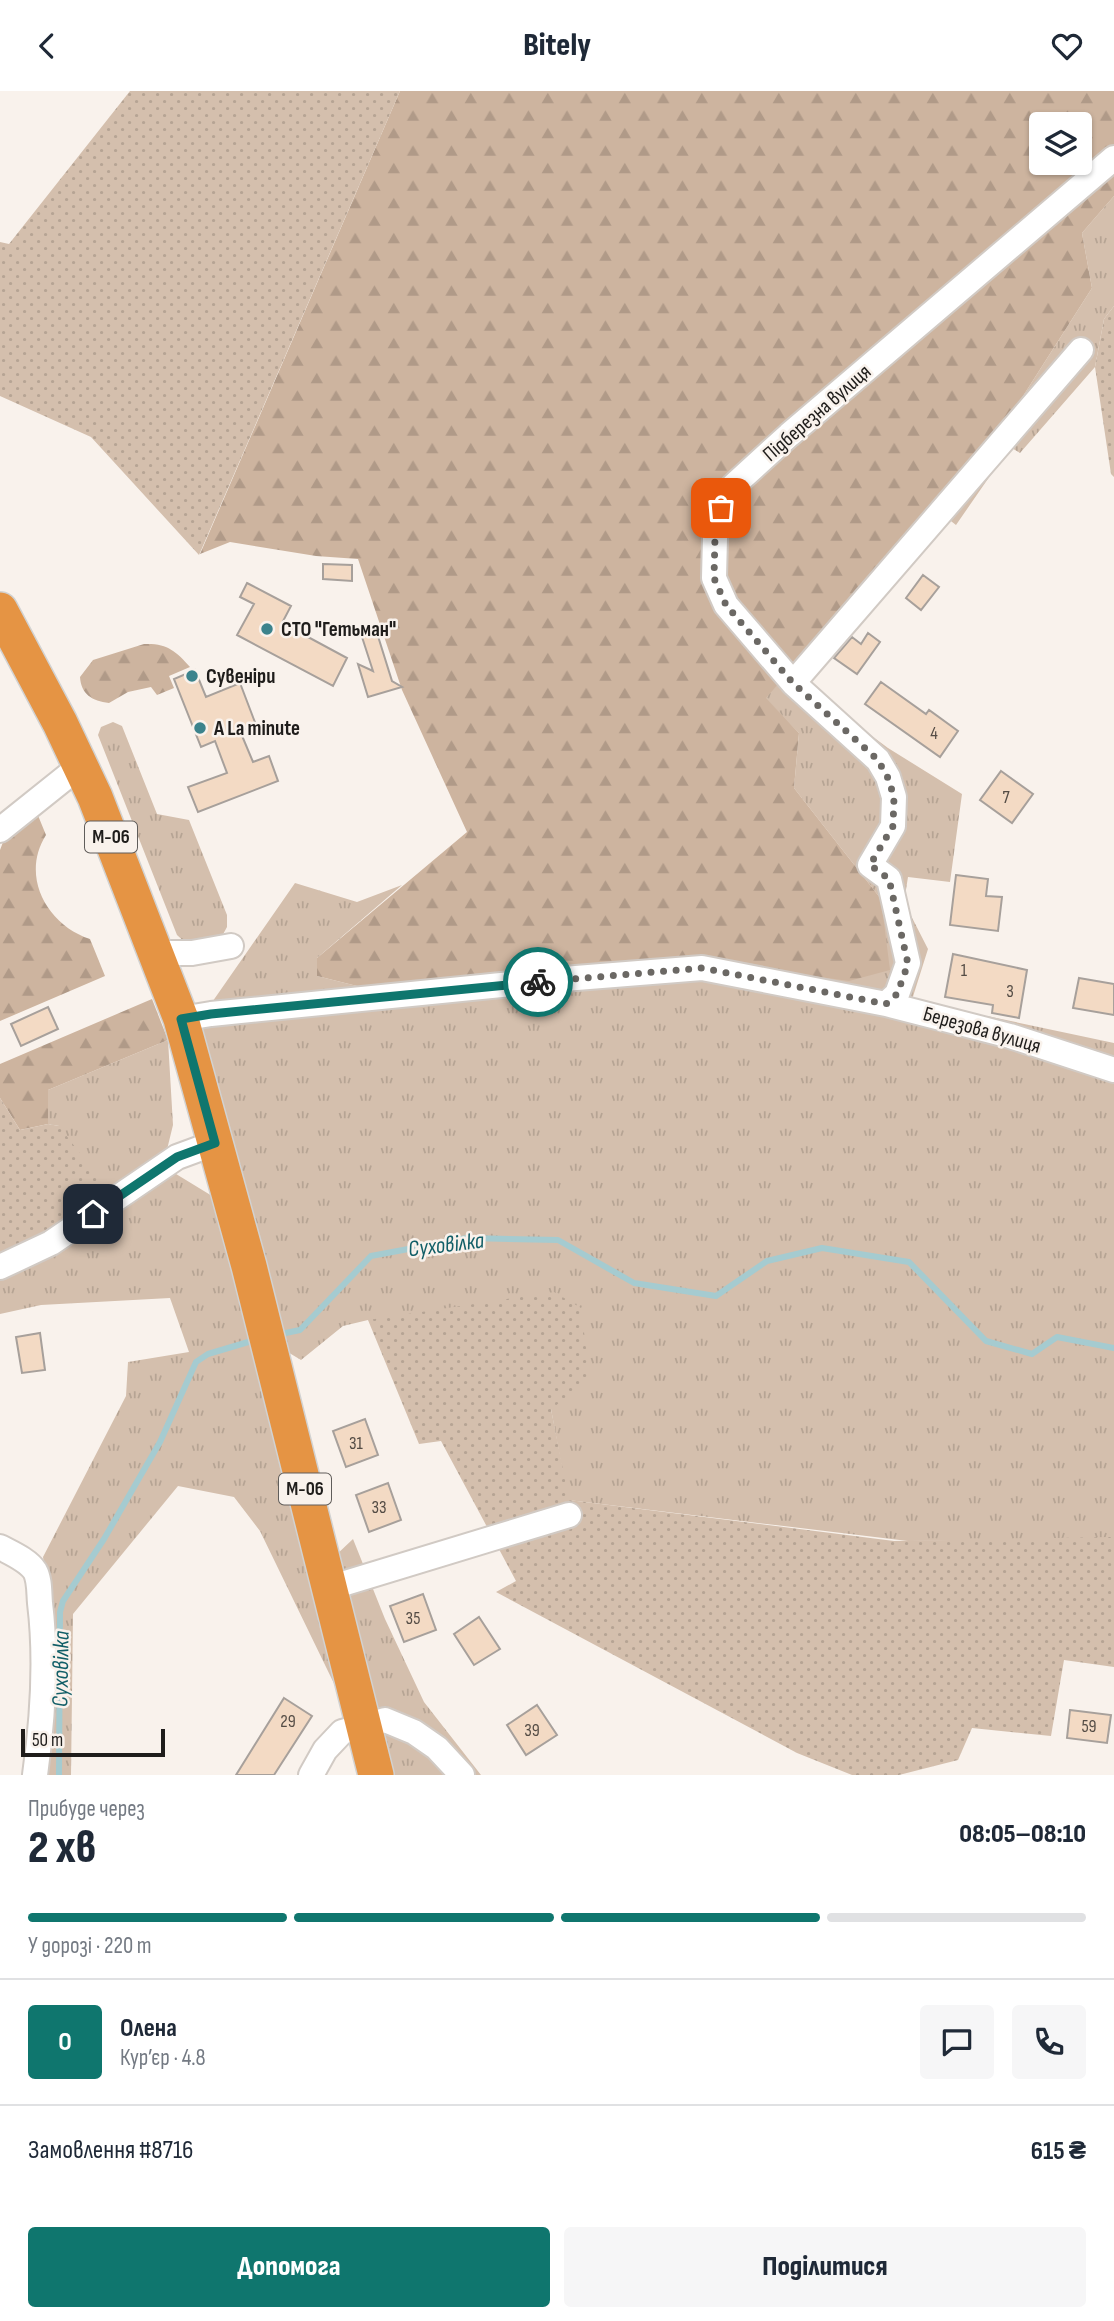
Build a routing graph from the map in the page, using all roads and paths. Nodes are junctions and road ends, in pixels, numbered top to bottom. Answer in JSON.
{"nodes":[{"id":1,"x":1114,"y":157,"type":"edge"},
{"id":2,"x":1081,"y":350,"type":"dead end"},
{"id":3,"x":0,"y":610,"type":"edge"},
{"id":4,"x":793,"y":683,"type":"junction"},
{"id":5,"x":80,"y":766,"type":"junction"},
{"id":6,"x":0,"y":830,"type":"edge"},
{"id":7,"x":230,"y":946,"type":"dead end"},
{"id":8,"x":157,"y":953,"type":"junction"},
{"id":9,"x":886,"y":1004,"type":"junction"},
{"id":10,"x":181,"y":1019,"type":"junction"},
{"id":11,"x":1114,"y":1070,"type":"edge"},
{"id":12,"x":215,"y":1143,"type":"junction"},
{"id":13,"x":0,"y":1267,"type":"edge"},
{"id":14,"x":569,"y":1515,"type":"dead end"},
{"id":15,"x":0,"y":1547,"type":"edge"},
{"id":16,"x":329,"y":1588,"type":"junction"},
{"id":17,"x":363,"y":1726,"type":"junction"},
{"id":18,"x":35,"y":1775,"type":"edge"},
{"id":19,"x":311,"y":1775,"type":"edge"},
{"id":20,"x":376,"y":1775,"type":"edge"},
{"id":21,"x":462,"y":1775,"type":"edge"}],
"edges":[{"from":1,"to":4,"type":"street","name":"Підберезна вулиця"},
{"from":2,"to":4,"type":"street"},
{"from":3,"to":5,"type":"highway","number":"М-06"},
{"from":4,"to":9,"type":"street","name":"Підберезна вулиця"},
{"from":5,"to":6,"type":"street"},
{"from":5,"to":8,"type":"highway","number":"М-06"},
{"from":7,"to":8,"type":"street"},
{"from":8,"to":10,"type":"highway","number":"М-06"},
{"from":9,"to":10,"type":"street","name":"Березова вулиця"},
{"from":9,"to":11,"type":"street","name":"Березова вулиця"},
{"from":10,"to":12,"type":"highway","number":"М-06"},
{"from":12,"to":13,"type":"street"},
{"from":12,"to":16,"type":"highway","number":"М-06"},
{"from":14,"to":16,"type":"street"},
{"from":15,"to":18,"type":"street"},
{"from":16,"to":17,"type":"highway","number":"М-06"},
{"from":17,"to":19,"type":"street"},
{"from":17,"to":20,"type":"highway","number":"М-06"},
{"from":17,"to":21,"type":"street"}]}
